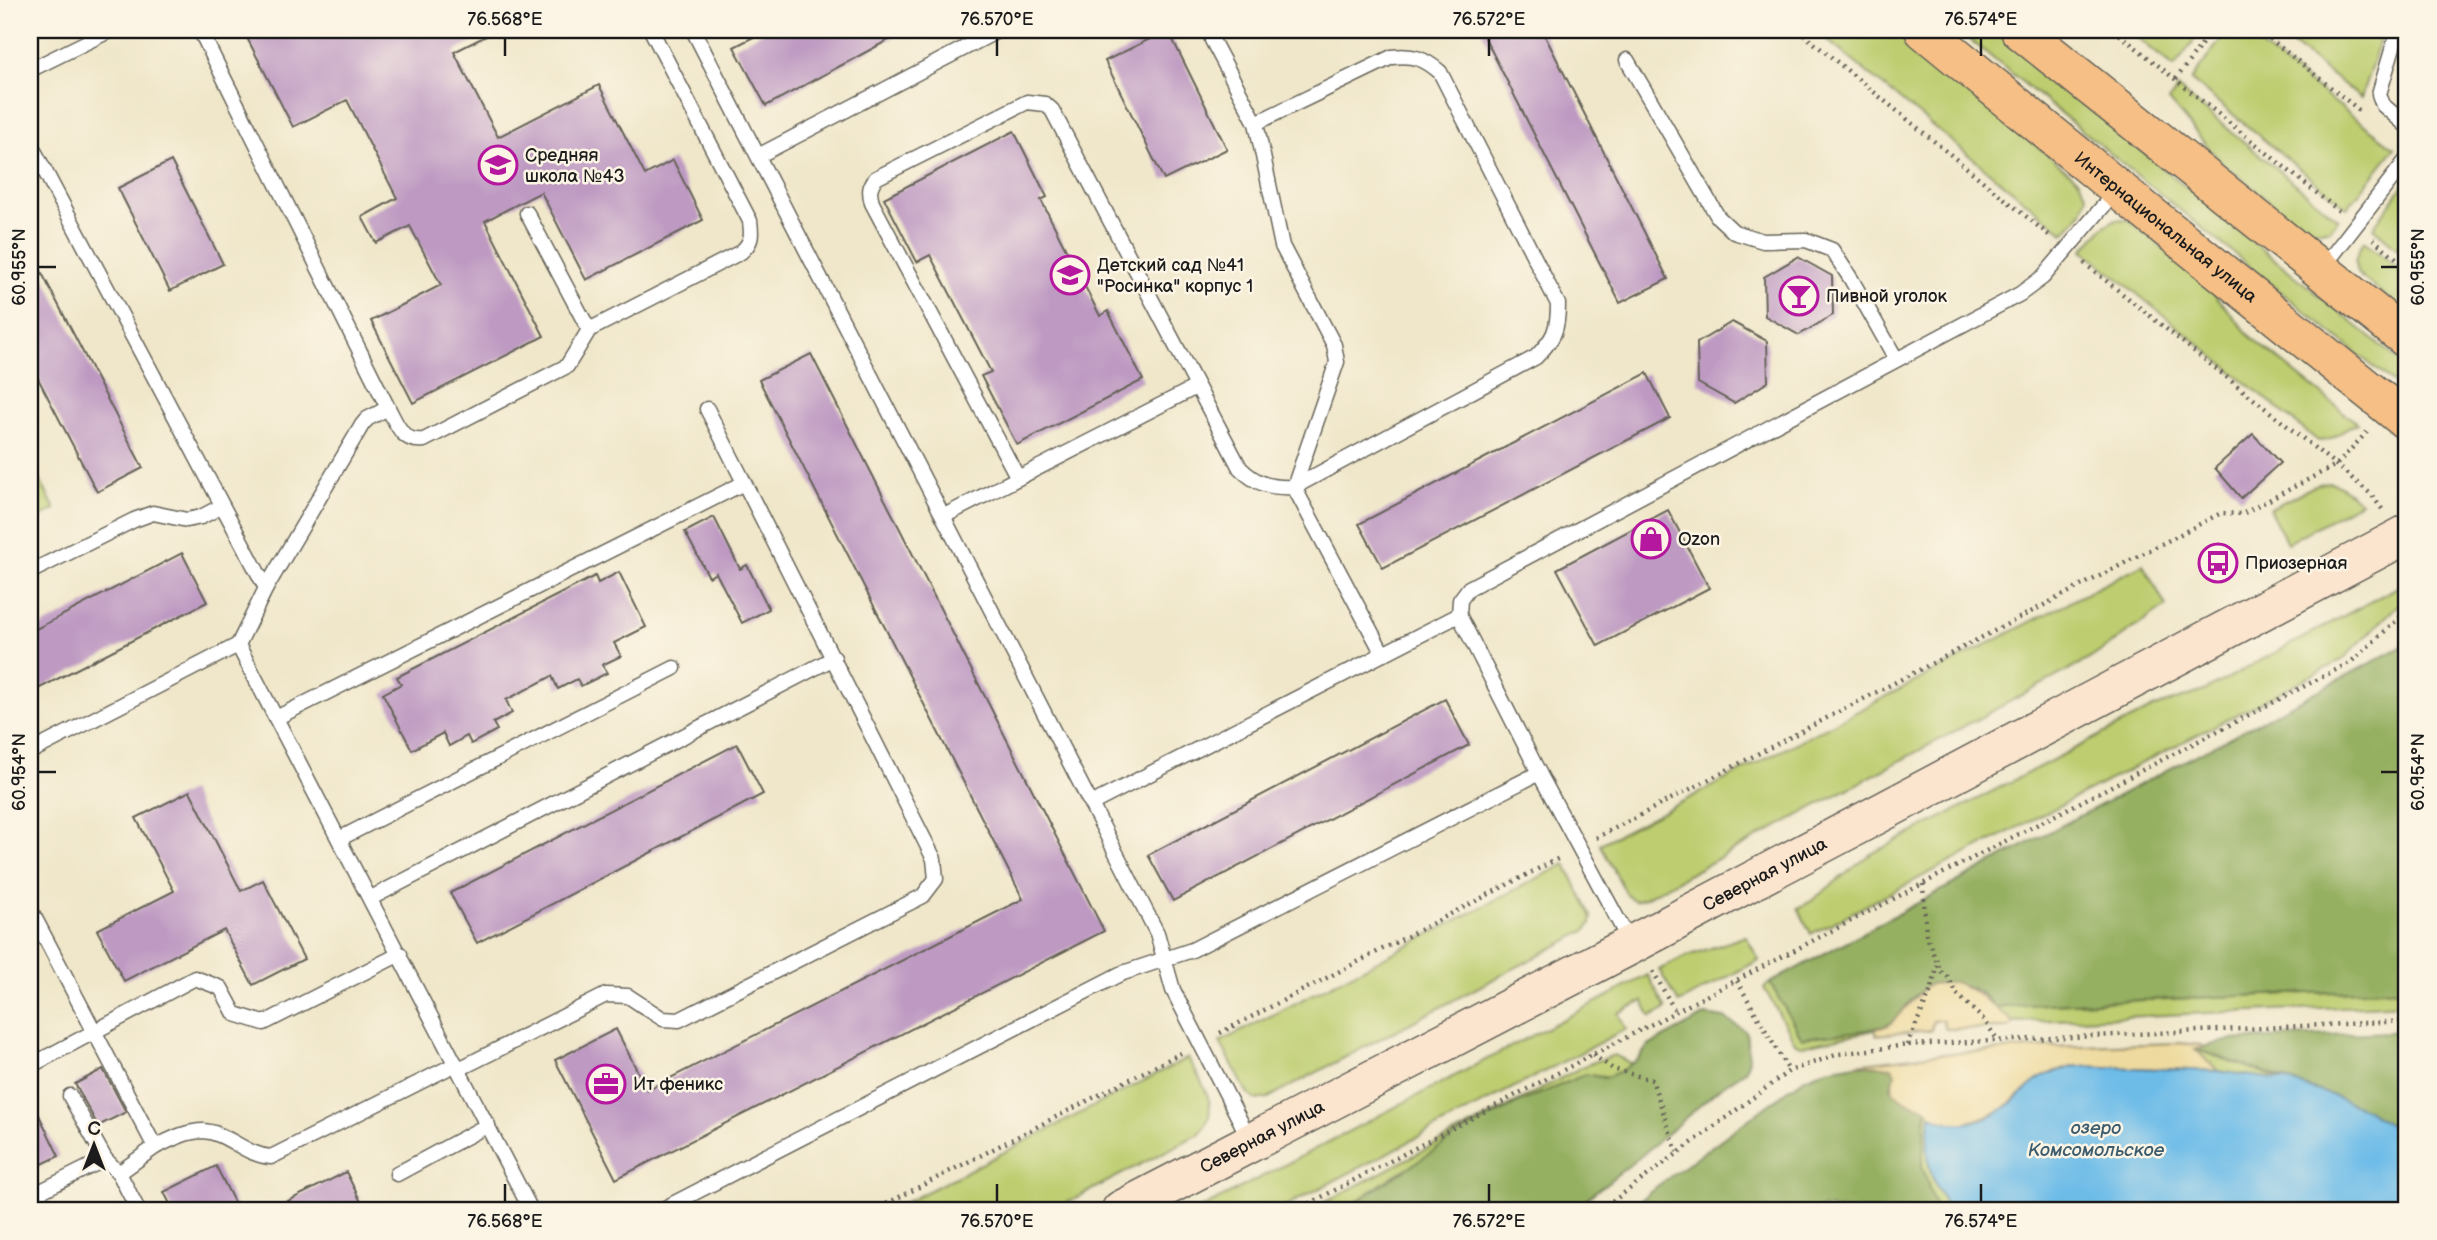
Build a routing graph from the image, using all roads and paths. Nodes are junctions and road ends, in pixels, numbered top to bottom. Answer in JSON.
{"nodes":[{"id":1,"x":111,"y":30,"type":"edge"},
{"id":2,"x":200,"y":30,"type":"edge"},
{"id":3,"x":651,"y":30,"type":"edge"},
{"id":4,"x":694,"y":30,"type":"edge"},
{"id":5,"x":999,"y":30,"type":"edge"},
{"id":6,"x":1213,"y":30,"type":"edge"},
{"id":7,"x":1798,"y":30,"type":"edge"},
{"id":8,"x":1924,"y":30,"type":"edge"},
{"id":9,"x":2020,"y":30,"type":"edge"},
{"id":10,"x":2114,"y":30,"type":"edge"},
{"id":11,"x":2213,"y":30,"type":"edge"},
{"id":12,"x":2259,"y":30,"type":"edge"},
{"id":13,"x":2398,"y":30,"type":"edge"},
{"id":14,"x":1627,"y":60,"type":"dead end"},
{"id":15,"x":30,"y":70,"type":"edge"},
{"id":16,"x":2176,"y":79,"type":"junction"},
{"id":17,"x":2367,"y":116,"type":"dead end"},
{"id":18,"x":1256,"y":123,"type":"junction"},
{"id":19,"x":2407,"y":126,"type":"edge"},
{"id":20,"x":30,"y":143,"type":"edge"},
{"id":21,"x":760,"y":155,"type":"junction"},
{"id":22,"x":2407,"y":159,"type":"edge"},
{"id":23,"x":2118,"y":189,"type":"junction"},
{"id":24,"x":527,"y":212,"type":"dead end"},
{"id":25,"x":2357,"y":226,"type":"junction"},
{"id":26,"x":2067,"y":249,"type":"junction"},
{"id":27,"x":2407,"y":267,"type":"edge"},
{"id":28,"x":2320,"y":271,"type":"junction"},
{"id":29,"x":589,"y":330,"type":"junction"},
{"id":30,"x":2407,"y":339,"type":"edge"},
{"id":31,"x":1896,"y":359,"type":"junction"},
{"id":32,"x":1196,"y":387,"type":"junction"},
{"id":33,"x":388,"y":408,"type":"junction"},
{"id":34,"x":707,"y":409,"type":"dead end"},
{"id":35,"x":2407,"y":422,"type":"edge"},
{"id":36,"x":2336,"y":465,"type":"junction"},
{"id":37,"x":1018,"y":478,"type":"junction"},
{"id":38,"x":744,"y":483,"type":"junction"},
{"id":39,"x":1294,"y":487,"type":"junction"},
{"id":40,"x":222,"y":506,"type":"junction"},
{"id":41,"x":944,"y":516,"type":"junction"},
{"id":42,"x":2405,"y":535,"type":"edge"},
{"id":43,"x":30,"y":572,"type":"edge"},
{"id":44,"x":266,"y":588,"type":"junction"},
{"id":45,"x":2407,"y":611,"type":"edge"},
{"id":46,"x":1460,"y":615,"type":"junction"},
{"id":47,"x":238,"y":645,"type":"junction"},
{"id":48,"x":1383,"y":654,"type":"junction"},
{"id":49,"x":834,"y":658,"type":"junction"},
{"id":50,"x":674,"y":668,"type":"dead end"},
{"id":51,"x":275,"y":718,"type":"junction"},
{"id":52,"x":30,"y":752,"type":"edge"},
{"id":53,"x":1539,"y":773,"type":"junction"},
{"id":54,"x":1091,"y":804,"type":"junction"},
{"id":55,"x":340,"y":839,"type":"junction"},
{"id":56,"x":1579,"y":848,"type":"junction"},
{"id":57,"x":1923,"y":884,"type":"junction"},
{"id":58,"x":371,"y":898,"type":"junction"},
{"id":59,"x":30,"y":909,"type":"edge"},
{"id":60,"x":1636,"y":942,"type":"junction"},
{"id":61,"x":400,"y":954,"type":"junction"},
{"id":62,"x":1166,"y":960,"type":"junction"},
{"id":63,"x":1938,"y":964,"type":"junction"},
{"id":64,"x":1737,"y":981,"type":"junction"},
{"id":65,"x":1676,"y":1013,"type":"junction"},
{"id":66,"x":2407,"y":1021,"type":"edge"},
{"id":67,"x":96,"y":1031,"type":"junction"},
{"id":68,"x":1998,"y":1041,"type":"junction"},
{"id":69,"x":1201,"y":1044,"type":"junction"},
{"id":70,"x":1907,"y":1045,"type":"junction"},
{"id":71,"x":1592,"y":1055,"type":"junction"},
{"id":72,"x":30,"y":1066,"type":"edge"},
{"id":73,"x":457,"y":1066,"type":"junction"},
{"id":74,"x":1789,"y":1071,"type":"junction"},
{"id":75,"x":70,"y":1096,"type":"dead end"},
{"id":76,"x":488,"y":1125,"type":"junction"},
{"id":77,"x":1252,"y":1143,"type":"junction"},
{"id":78,"x":155,"y":1147,"type":"junction"},
{"id":79,"x":1677,"y":1153,"type":"junction"},
{"id":80,"x":105,"y":1159,"type":"junction"},
{"id":81,"x":119,"y":1173,"type":"junction"},
{"id":82,"x":397,"y":1174,"type":"dead end"},
{"id":83,"x":33,"y":1195,"type":"dead end"},
{"id":84,"x":138,"y":1210,"type":"edge"},
{"id":85,"x":531,"y":1210,"type":"edge"},
{"id":86,"x":663,"y":1210,"type":"edge"},
{"id":87,"x":874,"y":1210,"type":"edge"},
{"id":88,"x":1121,"y":1210,"type":"edge"},
{"id":89,"x":1297,"y":1210,"type":"edge"},
{"id":90,"x":1601,"y":1210,"type":"edge"}],
"edges":[{"from":1,"to":15,"type":"lane"},
{"from":2,"to":33,"type":"lane"},
{"from":3,"to":29,"type":"lane"},
{"from":4,"to":21,"type":"lane"},
{"from":5,"to":21,"type":"lane"},
{"from":6,"to":18,"type":"lane"},
{"from":7,"to":26,"type":"path"},
{"from":8,"to":23,"type":"main road","name":"Интернациональная улица"},
{"from":9,"to":28,"type":"main road"},
{"from":10,"to":16,"type":"path"},
{"from":11,"to":16,"type":"path"},
{"from":12,"to":17,"type":"path"},
{"from":13,"to":19,"type":"lane"},
{"from":14,"to":31,"type":"lane"},
{"from":16,"to":25,"type":"path"},
{"from":18,"to":39,"type":"lane"},
{"from":18,"to":39,"type":"lane"},
{"from":20,"to":40,"type":"lane"},
{"from":21,"to":41,"type":"lane"},
{"from":22,"to":25,"type":"lane"},
{"from":23,"to":26,"type":"lane"},
{"from":23,"to":35,"type":"main road","name":"Интернациональная улица"},
{"from":24,"to":29,"type":"lane"},
{"from":25,"to":27,"type":"path"},
{"from":25,"to":28,"type":"lane"},
{"from":26,"to":31,"type":"lane"},
{"from":26,"to":36,"type":"path"},
{"from":28,"to":30,"type":"main road"},
{"from":29,"to":33,"type":"lane"},
{"from":31,"to":46,"type":"lane"},
{"from":32,"to":37,"type":"lane"},
{"from":32,"to":37,"type":"lane"},
{"from":32,"to":39,"type":"lane"},
{"from":33,"to":44,"type":"lane"},
{"from":34,"to":38,"type":"lane"},
{"from":36,"to":42,"type":"path"},
{"from":36,"to":56,"type":"path"},
{"from":37,"to":41,"type":"lane"},
{"from":38,"to":49,"type":"lane"},
{"from":38,"to":51,"type":"lane"},
{"from":39,"to":48,"type":"lane"},
{"from":40,"to":43,"type":"lane"},
{"from":40,"to":44,"type":"lane"},
{"from":41,"to":54,"type":"lane"},
{"from":42,"to":60,"type":"main road","name":"Северная улица"},
{"from":44,"to":47,"type":"lane"},
{"from":45,"to":57,"type":"path"},
{"from":46,"to":48,"type":"lane"},
{"from":46,"to":53,"type":"lane"},
{"from":47,"to":51,"type":"lane"},
{"from":47,"to":52,"type":"lane"},
{"from":48,"to":54,"type":"lane"},
{"from":49,"to":58,"type":"lane"},
{"from":49,"to":73,"type":"lane"},
{"from":50,"to":55,"type":"lane"},
{"from":51,"to":55,"type":"lane"},
{"from":53,"to":56,"type":"lane"},
{"from":53,"to":62,"type":"lane"},
{"from":54,"to":62,"type":"lane"},
{"from":55,"to":58,"type":"lane"},
{"from":56,"to":60,"type":"lane"},
{"from":56,"to":69,"type":"path"},
{"from":57,"to":63,"type":"path"},
{"from":57,"to":64,"type":"path"},
{"from":58,"to":61,"type":"lane"},
{"from":59,"to":67,"type":"lane"},
{"from":60,"to":65,"type":"path"},
{"from":60,"to":77,"type":"main road","name":"Северная улица"},
{"from":61,"to":67,"type":"lane"},
{"from":61,"to":73,"type":"lane"},
{"from":62,"to":69,"type":"lane"},
{"from":62,"to":86,"type":"lane"},
{"from":63,"to":68,"type":"path"},
{"from":63,"to":70,"type":"path"},
{"from":64,"to":65,"type":"path"},
{"from":64,"to":74,"type":"path"},
{"from":65,"to":71,"type":"path"},
{"from":66,"to":68,"type":"path"},
{"from":67,"to":72,"type":"lane"},
{"from":67,"to":78,"type":"lane"},
{"from":68,"to":70,"type":"path"},
{"from":69,"to":77,"type":"lane"},
{"from":69,"to":87,"type":"path"},
{"from":70,"to":74,"type":"path"},
{"from":71,"to":79,"type":"path"},
{"from":71,"to":89,"type":"path"},
{"from":73,"to":76,"type":"lane"},
{"from":73,"to":78,"type":"lane"},
{"from":74,"to":79,"type":"path"},
{"from":75,"to":80,"type":"lane"},
{"from":76,"to":82,"type":"lane"},
{"from":76,"to":85,"type":"lane"},
{"from":77,"to":88,"type":"main road","name":"Северная улица"},
{"from":78,"to":81,"type":"lane"},
{"from":79,"to":90,"type":"path"},
{"from":80,"to":81,"type":"lane"},
{"from":80,"to":83,"type":"lane"},
{"from":81,"to":84,"type":"lane"}]}
